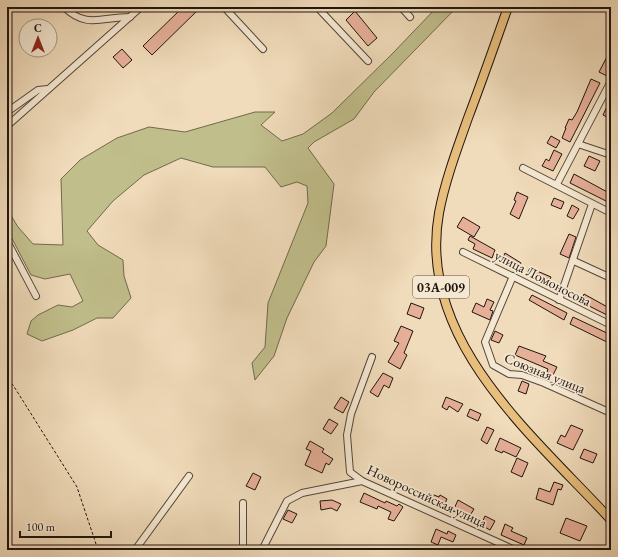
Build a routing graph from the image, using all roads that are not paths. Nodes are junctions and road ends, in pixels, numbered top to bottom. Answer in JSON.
{"nodes":[{"id":1,"x":64,"y":7,"type":"edge"},
{"id":2,"x":141,"y":7,"type":"edge"},
{"id":3,"x":224,"y":7,"type":"edge"},
{"id":4,"x":317,"y":7,"type":"edge"},
{"id":5,"x":401,"y":7,"type":"edge"},
{"id":6,"x":508,"y":7,"type":"edge"},
{"id":7,"x":130,"y":17,"type":"junction"},
{"id":8,"x":410,"y":17,"type":"dead end"},
{"id":9,"x":263,"y":49,"type":"dead end"},
{"id":10,"x":368,"y":61,"type":"dead end"},
{"id":11,"x":610,"y":83,"type":"edge"},
{"id":12,"x":48,"y":89,"type":"junction"},
{"id":13,"x":7,"y":112,"type":"edge"},
{"id":14,"x":7,"y":126,"type":"edge"},
{"id":15,"x":578,"y":144,"type":"junction"},
{"id":16,"x":611,"y":155,"type":"edge"},
{"id":17,"x":524,"y":168,"type":"dead end"},
{"id":18,"x":557,"y":184,"type":"junction"},
{"id":19,"x":592,"y":204,"type":"junction"},
{"id":20,"x":611,"y":213,"type":"edge"},
{"id":21,"x":7,"y":241,"type":"edge"},
{"id":22,"x":463,"y":252,"type":"dead end"},
{"id":23,"x":574,"y":261,"type":"junction"},
{"id":24,"x":513,"y":276,"type":"junction"},
{"id":25,"x":611,"y":278,"type":"edge"},
{"id":26,"x":36,"y":296,"type":"dead end"},
{"id":27,"x":559,"y":300,"type":"junction"},
{"id":28,"x":611,"y":325,"type":"edge"},
{"id":29,"x":372,"y":357,"type":"dead end"},
{"id":30,"x":611,"y":413,"type":"edge"},
{"id":31,"x":189,"y":476,"type":"dead end"},
{"id":32,"x":362,"y":481,"type":"junction"},
{"id":33,"x":243,"y":503,"type":"dead end"},
{"id":34,"x":611,"y":520,"type":"edge"},
{"id":35,"x":135,"y":550,"type":"edge"},
{"id":36,"x":243,"y":550,"type":"edge"},
{"id":37,"x":262,"y":550,"type":"edge"},
{"id":38,"x":515,"y":550,"type":"edge"}],
"edges":[{"from":1,"to":7,"type":"street"},
{"from":2,"to":7,"type":"street"},
{"from":3,"to":9,"type":"street"},
{"from":4,"to":10,"type":"street"},
{"from":5,"to":8,"type":"street"},
{"from":6,"to":34,"type":"main road","number":"03А-009"},
{"from":7,"to":12,"type":"street"},
{"from":11,"to":15,"type":"street"},
{"from":12,"to":13,"type":"street"},
{"from":12,"to":14,"type":"street"},
{"from":15,"to":16,"type":"street"},
{"from":15,"to":18,"type":"street"},
{"from":17,"to":18,"type":"street"},
{"from":18,"to":19,"type":"street"},
{"from":19,"to":20,"type":"street"},
{"from":19,"to":23,"type":"street"},
{"from":21,"to":26,"type":"street"},
{"from":22,"to":24,"type":"street","name":"улица Ломоносова"},
{"from":23,"to":25,"type":"street","name":"улица Ломоносова"},
{"from":23,"to":27,"type":"street"},
{"from":24,"to":27,"type":"street","name":"улица Ломоносова"},
{"from":24,"to":30,"type":"street","name":"Союзная улица"},
{"from":27,"to":28,"type":"street","name":"улица Ломоносова"},
{"from":29,"to":32,"type":"street","name":"Новороссийская улица"},
{"from":31,"to":35,"type":"street"},
{"from":32,"to":37,"type":"street"},
{"from":32,"to":38,"type":"street","name":"Новороссийская улица"},
{"from":33,"to":36,"type":"street"}]}
